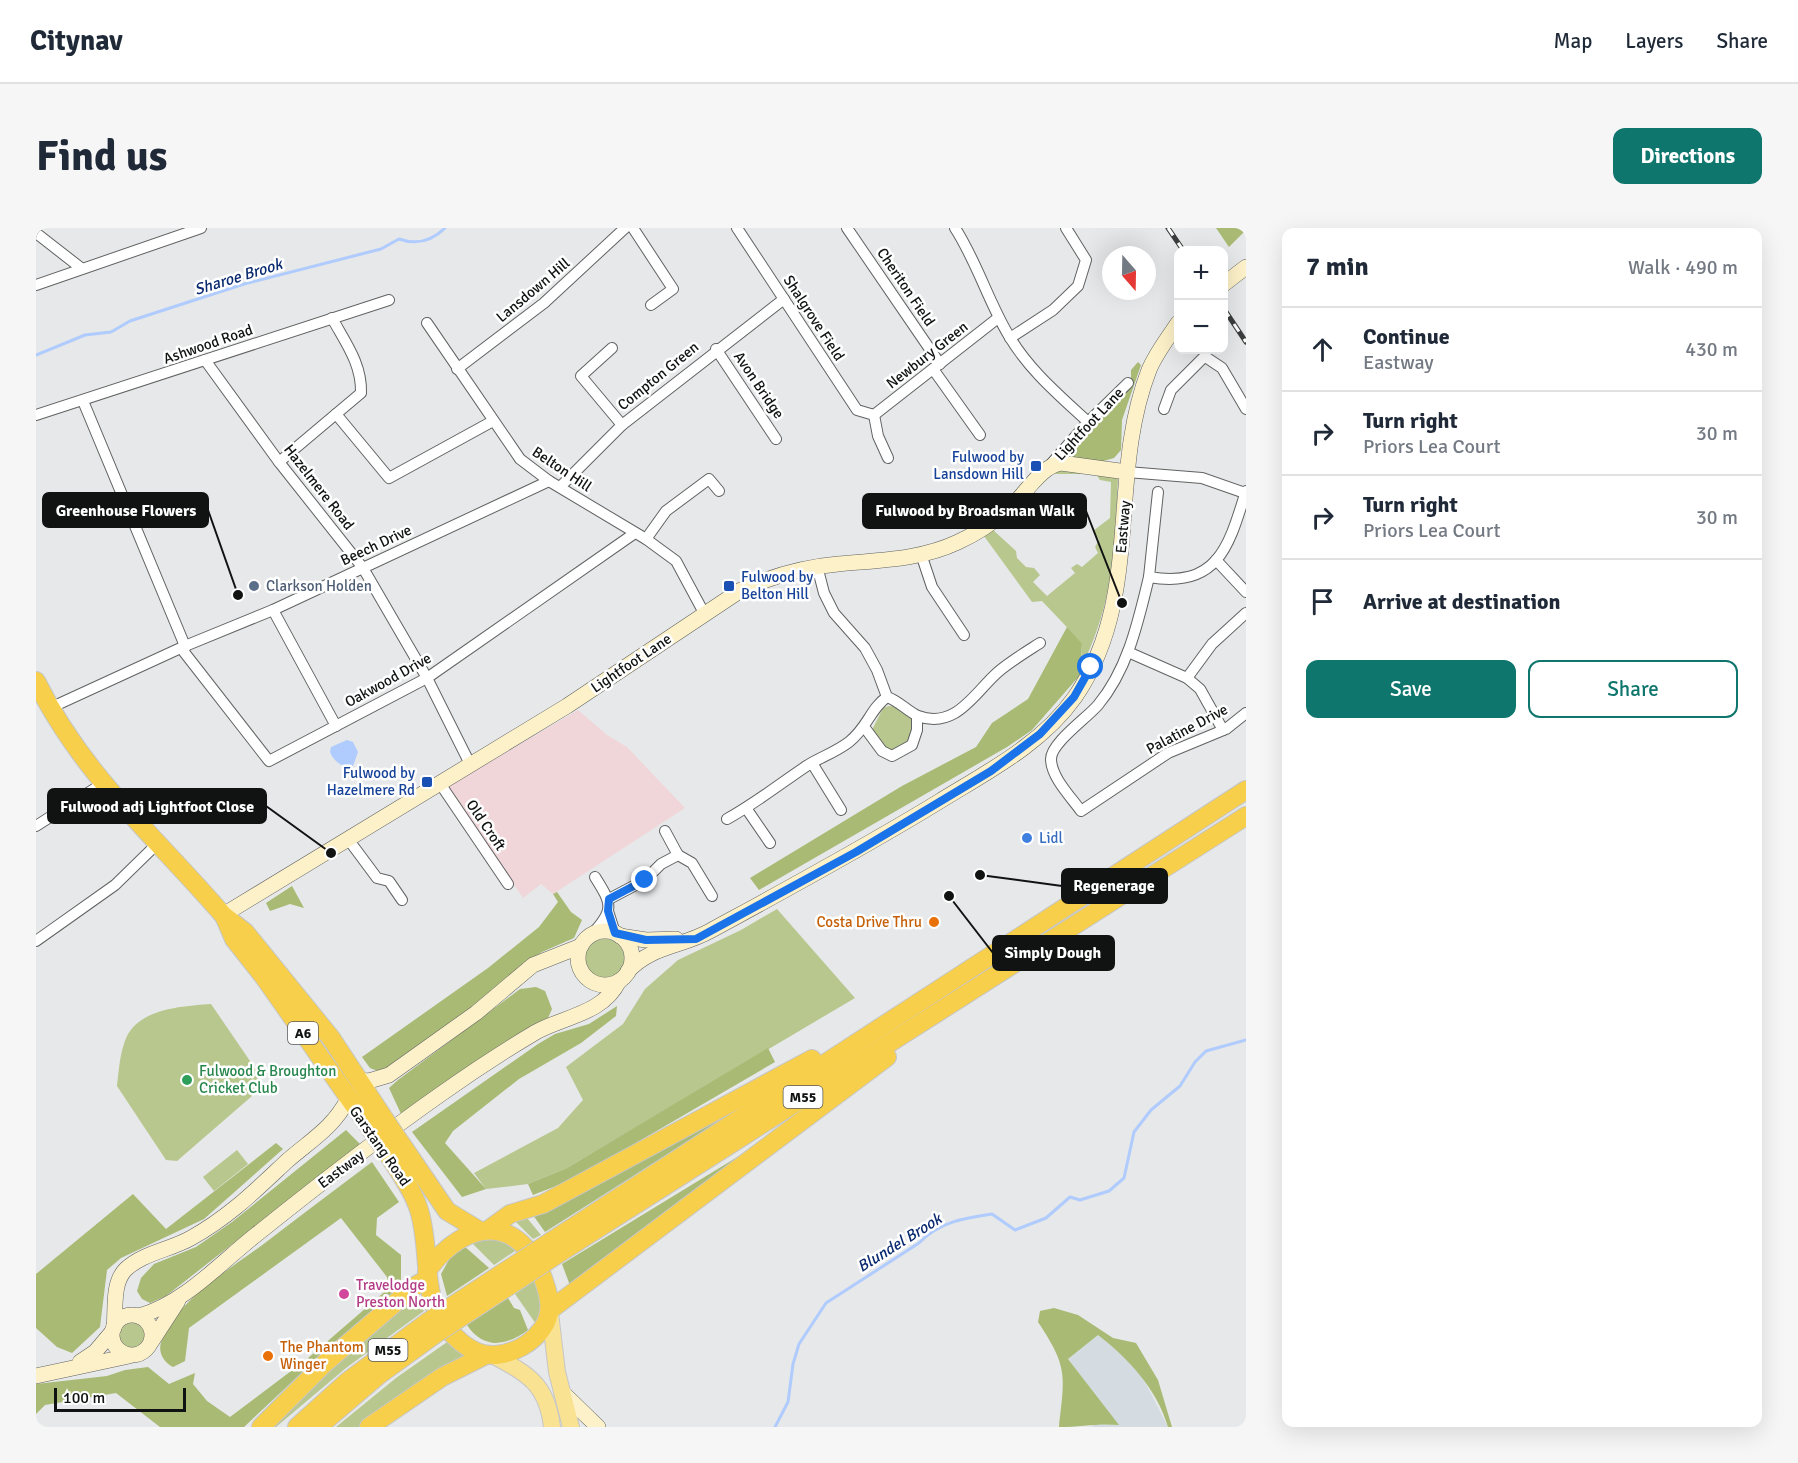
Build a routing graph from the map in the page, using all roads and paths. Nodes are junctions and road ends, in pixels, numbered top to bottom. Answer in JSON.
{"nodes":[{"id":1,"x":199,"y":228,"type":"edge"},
{"id":2,"x":625,"y":228,"type":"edge"},
{"id":3,"x":633,"y":228,"type":"edge"},
{"id":4,"x":737,"y":228,"type":"edge"},
{"id":5,"x":847,"y":228,"type":"edge"},
{"id":6,"x":955,"y":228,"type":"edge"},
{"id":7,"x":1066,"y":228,"type":"edge"},
{"id":8,"x":36,"y":234,"type":"edge"},
{"id":9,"x":81,"y":268,"type":"junction"},
{"id":10,"x":1241,"y":271,"type":"edge"},
{"id":11,"x":1228,"y":281,"type":"edge"},
{"id":12,"x":36,"y":285,"type":"edge"},
{"id":13,"x":784,"y":299,"type":"junction"},
{"id":14,"x":389,"y":300,"type":"dead end"},
{"id":15,"x":651,"y":304,"type":"dead end"},
{"id":16,"x":332,"y":318,"type":"junction"},
{"id":17,"x":998,"y":318,"type":"junction"},
{"id":18,"x":427,"y":323,"type":"dead end"},
{"id":19,"x":1174,"y":330,"type":"edge"},
{"id":20,"x":1010,"y":338,"type":"junction"},
{"id":21,"x":612,"y":348,"type":"dead end"},
{"id":22,"x":716,"y":349,"type":"junction"},
{"id":23,"x":205,"y":360,"type":"junction"},
{"id":24,"x":937,"y":366,"type":"junction"},
{"id":25,"x":457,"y":369,"type":"junction"},
{"id":26,"x":1128,"y":383,"type":"dead end"},
{"id":27,"x":83,"y":401,"type":"junction"},
{"id":28,"x":1164,"y":409,"type":"dead end"},
{"id":29,"x":1246,"y":409,"type":"edge"},
{"id":30,"x":336,"y":414,"type":"junction"},
{"id":31,"x":36,"y":415,"type":"edge"},
{"id":32,"x":874,"y":415,"type":"junction"},
{"id":33,"x":493,"y":421,"type":"junction"},
{"id":34,"x":1088,"y":422,"type":"junction"},
{"id":35,"x":622,"y":425,"type":"junction"},
{"id":36,"x":980,"y":435,"type":"dead end"},
{"id":37,"x":776,"y":439,"type":"dead end"},
{"id":38,"x":888,"y":458,"type":"dead end"},
{"id":39,"x":279,"y":462,"type":"junction"},
{"id":40,"x":1051,"y":464,"type":"junction"},
{"id":41,"x":1127,"y":472,"type":"junction"},
{"id":42,"x":549,"y":481,"type":"junction"},
{"id":43,"x":560,"y":487,"type":"junction"},
{"id":44,"x":719,"y":491,"type":"dead end"},
{"id":45,"x":1158,"y":492,"type":"dead end"},
{"id":46,"x":1245,"y":498,"type":"edge"},
{"id":47,"x":635,"y":533,"type":"junction"},
{"id":48,"x":646,"y":539,"type":"junction"},
{"id":49,"x":921,"y":554,"type":"junction"},
{"id":50,"x":1216,"y":560,"type":"junction"},
{"id":51,"x":817,"y":566,"type":"junction"},
{"id":52,"x":363,"y":568,"type":"junction"},
{"id":53,"x":1149,"y":577,"type":"junction"},
{"id":54,"x":1246,"y":592,"type":"edge"},
{"id":55,"x":273,"y":610,"type":"junction"},
{"id":56,"x":704,"y":613,"type":"junction"},
{"id":57,"x":1246,"y":613,"type":"edge"},
{"id":58,"x":964,"y":635,"type":"dead end"},
{"id":59,"x":1040,"y":643,"type":"dead end"},
{"id":60,"x":185,"y":646,"type":"junction"},
{"id":61,"x":1128,"y":652,"type":"junction"},
{"id":62,"x":427,"y":678,"type":"junction"},
{"id":63,"x":1187,"y":678,"type":"junction"},
{"id":64,"x":36,"y":681,"type":"edge"},
{"id":65,"x":887,"y":697,"type":"junction"},
{"id":66,"x":50,"y":708,"type":"junction"},
{"id":67,"x":1246,"y":713,"type":"edge"},
{"id":68,"x":917,"y":716,"type":"junction"},
{"id":69,"x":336,"y":726,"type":"junction"},
{"id":70,"x":865,"y":728,"type":"junction"},
{"id":71,"x":1223,"y":730,"type":"junction"},
{"id":72,"x":812,"y":763,"type":"junction"},
{"id":73,"x":470,"y":764,"type":"junction"},
{"id":74,"x":439,"y":782,"type":"junction"},
{"id":75,"x":102,"y":784,"type":"junction"},
{"id":76,"x":1246,"y":790,"type":"edge"},
{"id":77,"x":746,"y":808,"type":"junction"},
{"id":78,"x":842,"y":810,"type":"dead end"},
{"id":79,"x":1246,"y":816,"type":"edge"},
{"id":80,"x":727,"y":819,"type":"dead end"},
{"id":81,"x":36,"y":826,"type":"edge"},
{"id":82,"x":665,"y":831,"type":"dead end"},
{"id":83,"x":348,"y":839,"type":"junction"},
{"id":84,"x":158,"y":843,"type":"junction"},
{"id":85,"x":770,"y":843,"type":"dead end"},
{"id":86,"x":678,"y":855,"type":"junction"},
{"id":87,"x":595,"y":877,"type":"dead end"},
{"id":88,"x":508,"y":884,"type":"dead end"},
{"id":89,"x":712,"y":896,"type":"dead end"},
{"id":90,"x":396,"y":897,"type":"dead end"},
{"id":91,"x":609,"y":899,"type":"junction"},
{"id":92,"x":608,"y":911,"type":"junction"},
{"id":93,"x":223,"y":915,"type":"junction"},
{"id":94,"x":1027,"y":931,"type":"junction"},
{"id":95,"x":617,"y":935,"type":"junction"},
{"id":96,"x":696,"y":939,"type":"junction"},
{"id":97,"x":1048,"y":939,"type":"junction"},
{"id":98,"x":586,"y":940,"type":"junction"},
{"id":99,"x":36,"y":941,"type":"edge"},
{"id":100,"x":533,"y":964,"type":"junction"},
{"id":101,"x":585,"y":976,"type":"junction"},
{"id":102,"x":624,"y":976,"type":"junction"},
{"id":103,"x":569,"y":1019,"type":"junction"},
{"id":104,"x":389,"y":1075,"type":"junction"},
{"id":105,"x":358,"y":1080,"type":"junction"},
{"id":106,"x":348,"y":1099,"type":"junction"},
{"id":107,"x":374,"y":1103,"type":"junction"},
{"id":108,"x":372,"y":1122,"type":"junction"},
{"id":109,"x":334,"y":1123,"type":"junction"},
{"id":110,"x":395,"y":1150,"type":"junction"},
{"id":111,"x":484,"y":1230,"type":"junction"},
{"id":112,"x":554,"y":1248,"type":"junction"},
{"id":113,"x":427,"y":1275,"type":"junction"},
{"id":114,"x":116,"y":1291,"type":"junction"},
{"id":115,"x":183,"y":1293,"type":"junction"},
{"id":116,"x":550,"y":1312,"type":"junction"},
{"id":117,"x":137,"y":1316,"type":"junction"},
{"id":118,"x":433,"y":1327,"type":"junction"},
{"id":119,"x":113,"y":1330,"type":"junction"},
{"id":120,"x":152,"y":1341,"type":"junction"},
{"id":121,"x":489,"y":1355,"type":"junction"},
{"id":122,"x":129,"y":1356,"type":"junction"},
{"id":123,"x":73,"y":1367,"type":"junction"},
{"id":124,"x":36,"y":1376,"type":"edge"},
{"id":125,"x":348,"y":1381,"type":"junction"},
{"id":126,"x":563,"y":1393,"type":"junction"},
{"id":127,"x":261,"y":1427,"type":"edge"},
{"id":128,"x":285,"y":1427,"type":"edge"},
{"id":129,"x":297,"y":1427,"type":"edge"},
{"id":130,"x":318,"y":1427,"type":"edge"},
{"id":131,"x":369,"y":1427,"type":"edge"},
{"id":132,"x":552,"y":1427,"type":"edge"},
{"id":133,"x":571,"y":1427,"type":"edge"},
{"id":134,"x":598,"y":1427,"type":"edge"}],
"edges":[{"from":1,"to":9,"type":"street"},
{"from":2,"to":25,"type":"street","name":"Lansdown Hill"},
{"from":3,"to":15,"type":"street"},
{"from":4,"to":13,"type":"street","name":"Shalgrove Field"},
{"from":5,"to":24,"type":"street","name":"Cheriton Field"},
{"from":6,"to":17,"type":"street"},
{"from":7,"to":20,"type":"street"},
{"from":8,"to":9,"type":"street"},
{"from":9,"to":12,"type":"street"},
{"from":10,"to":11,"type":"main road"},
{"from":13,"to":22,"type":"street","name":"Compton Green"},
{"from":13,"to":32,"type":"street","name":"Shalgrove Field"},
{"from":14,"to":16,"type":"street","name":"Ashwood Road"},
{"from":16,"to":23,"type":"street","name":"Ashwood Road"},
{"from":16,"to":30,"type":"street"},
{"from":17,"to":20,"type":"street"},
{"from":17,"to":24,"type":"street","name":"Newbury Green"},
{"from":18,"to":25,"type":"street","name":"Belton Hill"},
{"from":19,"to":41,"type":"main road","name":"Lightfoot Lane"},
{"from":20,"to":34,"type":"street"},
{"from":21,"to":35,"type":"street"},
{"from":22,"to":35,"type":"street","name":"Compton Green"},
{"from":22,"to":37,"type":"street","name":"Avon Bridge"},
{"from":23,"to":27,"type":"street","name":"Ashwood Road"},
{"from":23,"to":39,"type":"street","name":"Hazelmere Road"},
{"from":24,"to":32,"type":"street","name":"Newbury Green"},
{"from":24,"to":36,"type":"street","name":"Cheriton Field"},
{"from":25,"to":33,"type":"street","name":"Belton Hill"},
{"from":26,"to":34,"type":"street","name":"Lightfoot Lane"},
{"from":27,"to":31,"type":"street","name":"Ashwood Road"},
{"from":27,"to":60,"type":"street"},
{"from":28,"to":29,"type":"street"},
{"from":30,"to":33,"type":"street"},
{"from":30,"to":39,"type":"street"},
{"from":32,"to":38,"type":"street"},
{"from":33,"to":42,"type":"street","name":"Belton Hill"},
{"from":34,"to":40,"type":"street","name":"Lightfoot Lane"},
{"from":35,"to":43,"type":"street","name":"Compton Green"},
{"from":39,"to":52,"type":"street","name":"Hazelmere Road"},
{"from":40,"to":41,"type":"main road","name":"Lightfoot Lane"},
{"from":40,"to":49,"type":"main road","name":"Lightfoot Lane"},
{"from":41,"to":46,"type":"street"},
{"from":41,"to":96,"type":"main road","name":"Eastway"},
{"from":42,"to":43,"type":"street","name":"Belton Hill"},
{"from":42,"to":52,"type":"street","name":"Beech Drive"},
{"from":43,"to":47,"type":"street","name":"Belton Hill"},
{"from":44,"to":48,"type":"street"},
{"from":45,"to":53,"type":"street"},
{"from":46,"to":50,"type":"street"},
{"from":47,"to":48,"type":"street","name":"Belton Hill"},
{"from":47,"to":62,"type":"street","name":"Oakwood Drive"},
{"from":48,"to":56,"type":"street","name":"Belton Hill"},
{"from":49,"to":51,"type":"main road","name":"Lightfoot Lane"},
{"from":49,"to":58,"type":"street"},
{"from":50,"to":53,"type":"street"},
{"from":50,"to":54,"type":"street"},
{"from":51,"to":56,"type":"main road","name":"Lightfoot Lane"},
{"from":51,"to":65,"type":"street"},
{"from":52,"to":55,"type":"street","name":"Beech Drive"},
{"from":52,"to":62,"type":"street","name":"Hazelmere Road"},
{"from":53,"to":61,"type":"street"},
{"from":55,"to":60,"type":"street","name":"Beech Drive"},
{"from":55,"to":69,"type":"street"},
{"from":56,"to":73,"type":"main road","name":"Lightfoot Lane"},
{"from":57,"to":63,"type":"street"},
{"from":59,"to":68,"type":"street"},
{"from":60,"to":66,"type":"street","name":"Beech Drive"},
{"from":60,"to":69,"type":"street","name":"Oakwood Drive"},
{"from":61,"to":63,"type":"street"},
{"from":61,"to":71,"type":"street","name":"Palatine Drive"},
{"from":62,"to":69,"type":"street","name":"Oakwood Drive"},
{"from":62,"to":73,"type":"street","name":"Hazelmere Road"},
{"from":63,"to":71,"type":"street"},
{"from":64,"to":66,"type":"highway","name":"Garstang Road","number":"A6"},
{"from":65,"to":68,"type":"street"},
{"from":65,"to":70,"type":"street"},
{"from":66,"to":75,"type":"highway","name":"Garstang Road","number":"A6"},
{"from":67,"to":71,"type":"street","name":"Palatine Drive"},
{"from":68,"to":70,"type":"street"},
{"from":70,"to":72,"type":"street"},
{"from":72,"to":77,"type":"street"},
{"from":72,"to":78,"type":"street"},
{"from":73,"to":74,"type":"main road","name":"Lightfoot Lane"},
{"from":74,"to":83,"type":"main road","name":"Lightfoot Lane"},
{"from":74,"to":88,"type":"street","name":"Old Croft"},
{"from":75,"to":81,"type":"street"},
{"from":75,"to":84,"type":"highway","name":"Garstang Road","number":"A6"},
{"from":76,"to":94,"type":"highway","number":"M55"},
{"from":77,"to":80,"type":"street"},
{"from":77,"to":85,"type":"street"},
{"from":79,"to":97,"type":"highway","number":"M55"},
{"from":82,"to":86,"type":"street"},
{"from":83,"to":90,"type":"street"},
{"from":83,"to":93,"type":"main road","name":"Lightfoot Lane"},
{"from":84,"to":93,"type":"highway","name":"Garstang Road","number":"A6"},
{"from":84,"to":99,"type":"street"},
{"from":86,"to":89,"type":"street"},
{"from":86,"to":91,"type":"street"},
{"from":87,"to":91,"type":"street"},
{"from":91,"to":92,"type":"street"},
{"from":92,"to":95,"type":"street"},
{"from":92,"to":98,"type":"street"},
{"from":93,"to":105,"type":"highway","name":"Garstang Road","number":"A6"},
{"from":93,"to":106,"type":"highway","name":"Garstang Road","number":"A6"},
{"from":94,"to":111,"type":"highway","number":"M55"},
{"from":94,"to":112,"type":"highway","number":"M55"},
{"from":95,"to":96,"type":"main road","name":"Eastway"},
{"from":95,"to":98,"type":"main road"},
{"from":95,"to":102,"type":"main road"},
{"from":96,"to":102,"type":"main road","name":"Eastway"},
{"from":97,"to":112,"type":"highway","number":"M55"},
{"from":97,"to":116,"type":"highway","number":"M55"},
{"from":98,"to":100,"type":"main road"},
{"from":98,"to":101,"type":"main road"},
{"from":100,"to":101,"type":"main road"},
{"from":100,"to":104,"type":"main road"},
{"from":101,"to":102,"type":"main road"},
{"from":101,"to":103,"type":"main road","name":"Eastway"},
{"from":102,"to":103,"type":"main road","name":"Eastway"},
{"from":103,"to":115,"type":"main road","name":"Eastway"},
{"from":104,"to":105,"type":"main road"},
{"from":104,"to":107,"type":"main road"},
{"from":105,"to":107,"type":"highway","name":"Garstang Road","number":"A6"},
{"from":106,"to":108,"type":"highway","name":"Garstang Road","number":"A6"},
{"from":106,"to":109,"type":"main road"},
{"from":107,"to":108,"type":"highway","name":"Garstang Road","number":"A6"},
{"from":108,"to":109,"type":"main road"},
{"from":108,"to":110,"type":"highway","name":"Garstang Road","number":"A6","bridge":true},
{"from":109,"to":114,"type":"main road"},
{"from":110,"to":111,"type":"highway","name":"Garstang Road","number":"A6"},
{"from":110,"to":113,"type":"highway","name":"Garstang Road","number":"A6"},
{"from":111,"to":113,"type":"highway"},
{"from":111,"to":116,"type":"highway","number":"A6"},
{"from":112,"to":118,"type":"highway","number":"M55","bridge":true},
{"from":113,"to":121,"type":"highway","number":"A6"},
{"from":113,"to":127,"type":"highway","number":"M55"},
{"from":114,"to":117,"type":"main road"},
{"from":114,"to":119,"type":"main road"},
{"from":115,"to":117,"type":"main road","name":"Eastway"},
{"from":115,"to":120,"type":"main road","name":"Eastway"},
{"from":116,"to":121,"type":"highway"},
{"from":116,"to":126,"type":"main road","number":"A6"},
{"from":117,"to":119,"type":"main road"},
{"from":117,"to":120,"type":"main road"},
{"from":118,"to":125,"type":"highway","number":"M55"},
{"from":118,"to":130,"type":"highway","number":"M55"},
{"from":119,"to":122,"type":"main road"},
{"from":119,"to":123,"type":"main road"},
{"from":120,"to":122,"type":"main road"},
{"from":121,"to":131,"type":"highway"},
{"from":121,"to":132,"type":"main road","number":"A6"},
{"from":122,"to":123,"type":"main road"},
{"from":123,"to":124,"type":"main road"},
{"from":125,"to":128,"type":"highway","number":"M55"},
{"from":125,"to":129,"type":"highway","number":"M55"},
{"from":126,"to":133,"type":"main road","number":"A6"},
{"from":126,"to":134,"type":"main road"}]}
